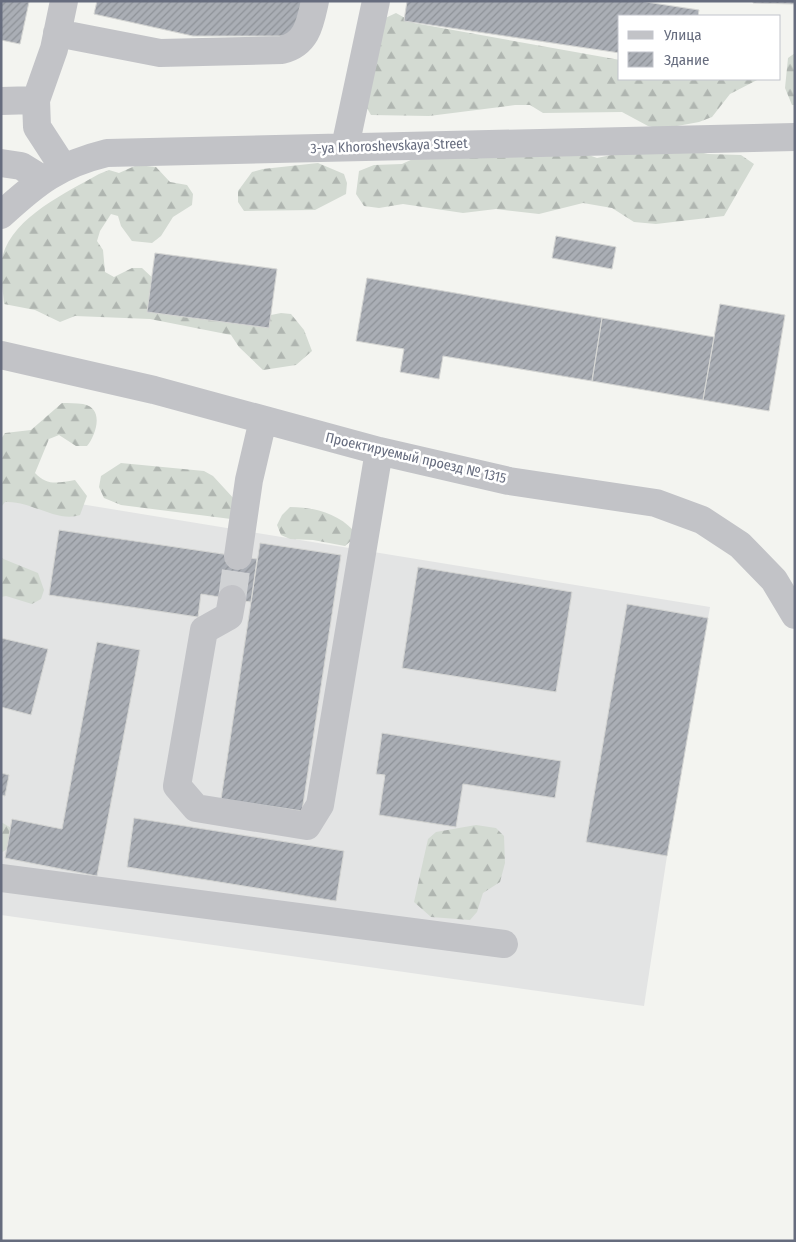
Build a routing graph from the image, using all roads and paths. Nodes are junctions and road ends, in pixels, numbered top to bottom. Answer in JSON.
{"nodes":[{"id":1,"x":64,"y":1,"type":"edge"},
{"id":2,"x":315,"y":1,"type":"edge"},
{"id":3,"x":376,"y":1,"type":"edge"},
{"id":4,"x":57,"y":33,"type":"junction"},
{"id":5,"x":36,"y":100,"type":"junction"},
{"id":6,"x":1,"y":101,"type":"edge"},
{"id":7,"x":795,"y":137,"type":"edge"},
{"id":8,"x":345,"y":147,"type":"junction"},
{"id":9,"x":1,"y":163,"type":"edge"},
{"id":10,"x":53,"y":173,"type":"junction"},
{"id":11,"x":1,"y":215,"type":"edge"},
{"id":12,"x":1,"y":355,"type":"edge"},
{"id":13,"x":263,"y":420,"type":"junction"},
{"id":14,"x":379,"y":451,"type":"junction"},
{"id":15,"x":238,"y":556,"type":"tunnel mouth"},
{"id":16,"x":232,"y":599,"type":"tunnel mouth"},
{"id":17,"x":795,"y":615,"type":"edge"},
{"id":18,"x":1,"y":878,"type":"edge"},
{"id":19,"x":504,"y":944,"type":"dead end"}],
"edges":[{"from":1,"to":4,"type":"street"},
{"from":2,"to":4,"type":"street"},
{"from":3,"to":8,"type":"street"},
{"from":4,"to":5,"type":"street"},
{"from":5,"to":6,"type":"street"},
{"from":5,"to":10,"type":"street"},
{"from":7,"to":8,"type":"street","name":"3-ya Khoroshevskaya Street"},
{"from":8,"to":10,"type":"street","name":"3-ya Khoroshevskaya Street"},
{"from":9,"to":10,"type":"street"},
{"from":10,"to":11,"type":"street","name":"3-ya Khoroshevskaya Street"},
{"from":12,"to":13,"type":"street","name":"Проектируемый проезд № 1315"},
{"from":13,"to":14,"type":"street","name":"Проектируемый проезд № 1315"},
{"from":13,"to":15,"type":"street"},
{"from":14,"to":16,"type":"street"},
{"from":14,"to":17,"type":"street","name":"Проектируемый проезд № 1315"},
{"from":18,"to":19,"type":"street"}]}
